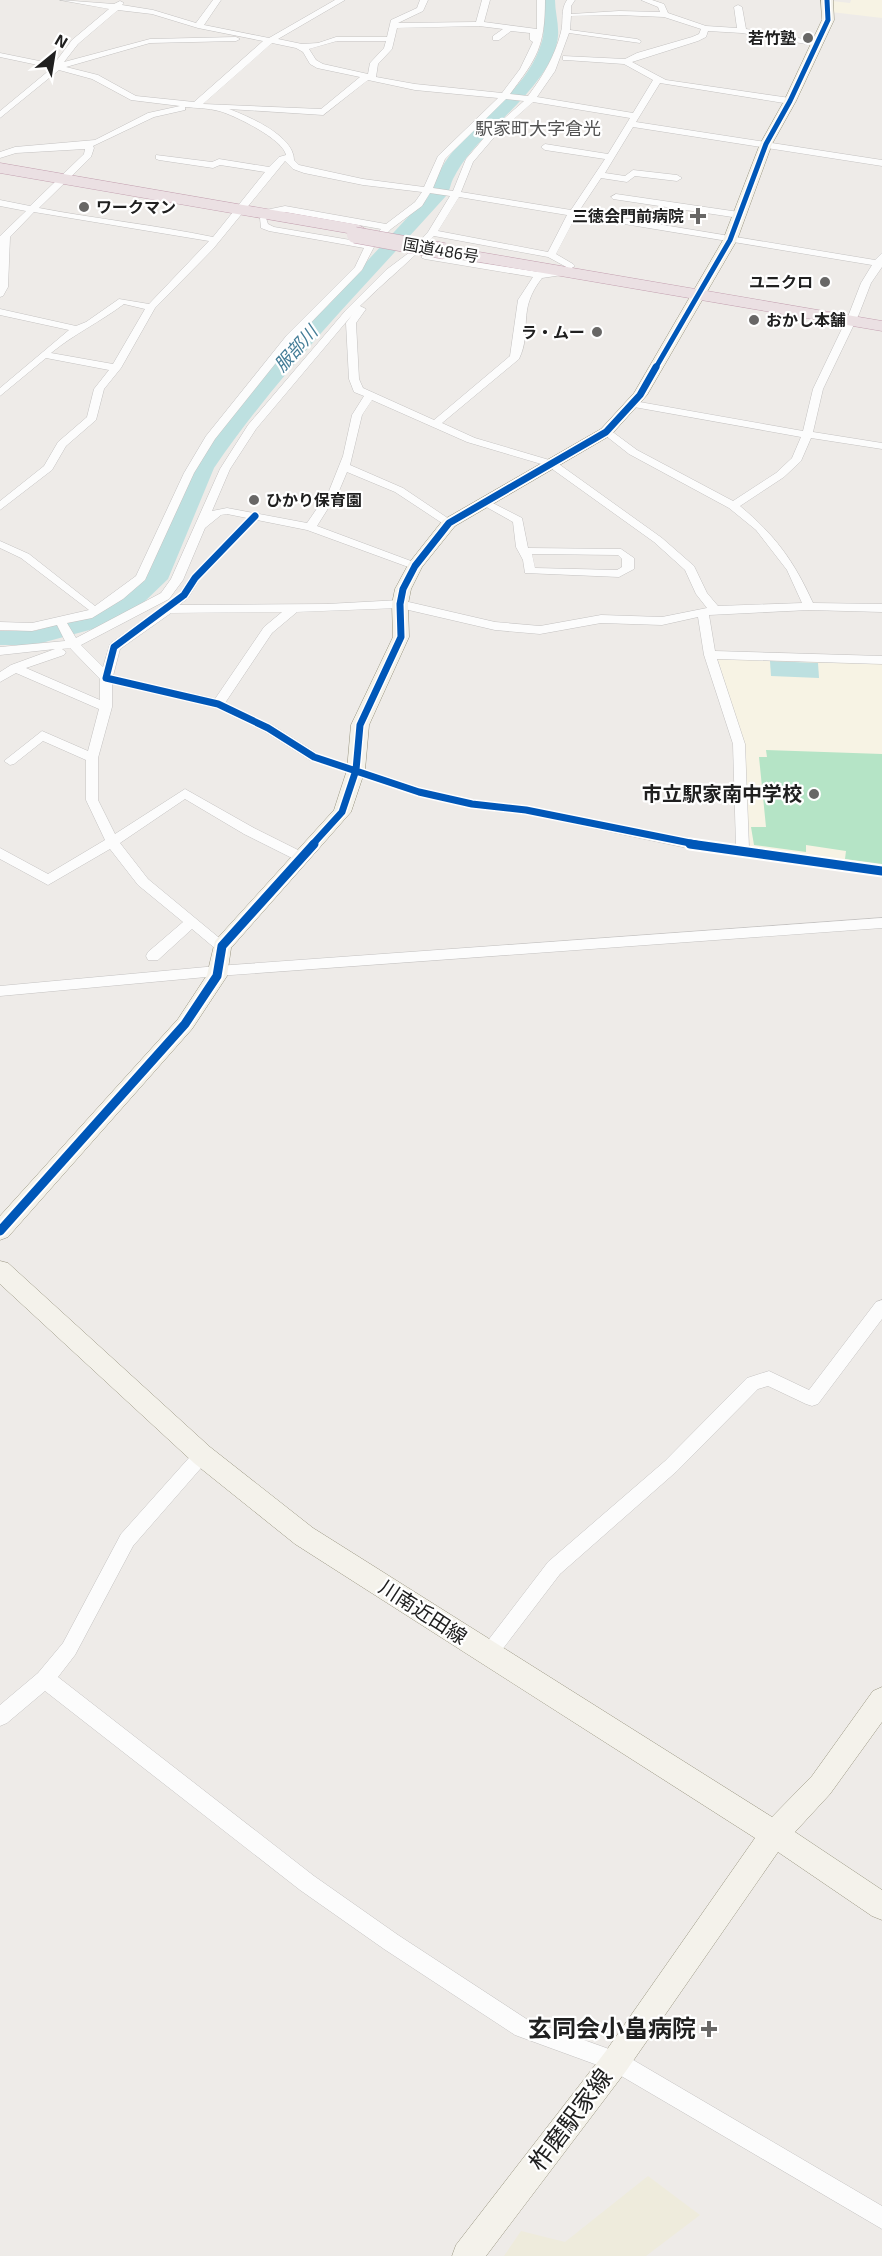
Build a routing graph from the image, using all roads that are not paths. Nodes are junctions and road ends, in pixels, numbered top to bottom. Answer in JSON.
{"nodes":[{"id":1,"x":64,"y":0,"type":"edge"},
{"id":2,"x":123,"y":0,"type":"edge"},
{"id":3,"x":217,"y":0,"type":"edge"},
{"id":4,"x":341,"y":0,"type":"edge"},
{"id":5,"x":424,"y":0,"type":"edge"},
{"id":6,"x":486,"y":0,"type":"edge"},
{"id":7,"x":572,"y":0,"type":"edge"},
{"id":8,"x":645,"y":0,"type":"edge"},
{"id":9,"x":827,"y":0,"type":"edge"},
{"id":10,"x":539,"y":3,"type":"edge"},
{"id":11,"x":116,"y":7,"type":"junction"},
{"id":12,"x":738,"y":7,"type":"dead end"},
{"id":13,"x":420,"y":9,"type":"junction"},
{"id":14,"x":574,"y":15,"type":"junction"},
{"id":15,"x":665,"y":15,"type":"junction"},
{"id":16,"x":479,"y":24,"type":"junction"},
{"id":17,"x":198,"y":26,"type":"junction"},
{"id":18,"x":393,"y":26,"type":"junction"},
{"id":19,"x":431,"y":26,"type":"junction"},
{"id":20,"x":512,"y":27,"type":"junction"},
{"id":21,"x":705,"y":28,"type":"junction"},
{"id":22,"x":633,"y":29,"type":"dead end"},
{"id":23,"x":558,"y":31,"type":"junction"},
{"id":24,"x":742,"y":31,"type":"junction"},
{"id":25,"x":230,"y":32,"type":"junction"},
{"id":26,"x":251,"y":36,"type":"junction"},
{"id":27,"x":496,"y":38,"type":"dead end"},
{"id":28,"x":219,"y":39,"type":"junction"},
{"id":29,"x":272,"y":39,"type":"junction"},
{"id":30,"x":391,"y":39,"type":"junction"},
{"id":31,"x":538,"y":41,"type":"junction"},
{"id":32,"x":637,"y":41,"type":"junction"},
{"id":33,"x":818,"y":44,"type":"junction"},
{"id":34,"x":301,"y":47,"type":"junction"},
{"id":35,"x":640,"y":54,"type":"junction"},
{"id":36,"x":0,"y":56,"type":"edge"},
{"id":37,"x":566,"y":58,"type":"junction"},
{"id":38,"x":626,"y":62,"type":"junction"},
{"id":39,"x":52,"y":66,"type":"junction"},
{"id":40,"x":12,"y":67,"type":"dead end"},
{"id":41,"x":551,"y":71,"type":"junction"},
{"id":42,"x":370,"y":77,"type":"junction"},
{"id":43,"x":658,"y":79,"type":"junction"},
{"id":44,"x":505,"y":97,"type":"junction"},
{"id":45,"x":530,"y":100,"type":"junction"},
{"id":46,"x":790,"y":101,"type":"junction"},
{"id":47,"x":199,"y":105,"type":"junction"},
{"id":48,"x":219,"y":107,"type":"junction"},
{"id":49,"x":0,"y":114,"type":"edge"},
{"id":50,"x":633,"y":120,"type":"junction"},
{"id":51,"x":766,"y":144,"type":"junction"},
{"id":52,"x":86,"y":145,"type":"junction"},
{"id":53,"x":545,"y":147,"type":"dead end"},
{"id":54,"x":0,"y":155,"type":"edge"},
{"id":55,"x":290,"y":156,"type":"junction"},
{"id":56,"x":159,"y":157,"type":"dead end"},
{"id":57,"x":610,"y":157,"type":"junction"},
{"id":58,"x":882,"y":163,"type":"edge"},
{"id":59,"x":0,"y":168,"type":"edge"},
{"id":60,"x":271,"y":170,"type":"junction"},
{"id":61,"x":0,"y":174,"type":"edge"},
{"id":62,"x":599,"y":175,"type":"junction"},
{"id":63,"x":677,"y":178,"type":"dead end"},
{"id":64,"x":59,"y":182,"type":"junction"},
{"id":65,"x":427,"y":190,"type":"junction"},
{"id":66,"x":456,"y":194,"type":"junction"},
{"id":67,"x":616,"y":197,"type":"dead end"},
{"id":68,"x":0,"y":204,"type":"edge"},
{"id":69,"x":31,"y":209,"type":"junction"},
{"id":70,"x":238,"y":212,"type":"junction"},
{"id":71,"x":572,"y":213,"type":"junction"},
{"id":72,"x":740,"y":215,"type":"junction"},
{"id":73,"x":263,"y":217,"type":"junction"},
{"id":74,"x":388,"y":227,"type":"junction"},
{"id":75,"x":432,"y":233,"type":"junction"},
{"id":76,"x":216,"y":240,"type":"junction"},
{"id":77,"x":730,"y":240,"type":"junction"},
{"id":78,"x":370,"y":246,"type":"junction"},
{"id":79,"x":413,"y":254,"type":"junction"},
{"id":80,"x":551,"y":255,"type":"junction"},
{"id":81,"x":881,"y":261,"type":"edge"},
{"id":82,"x":568,"y":269,"type":"junction"},
{"id":83,"x":539,"y":275,"type":"junction"},
{"id":84,"x":701,"y":291,"type":"junction"},
{"id":85,"x":368,"y":293,"type":"junction"},
{"id":86,"x":0,"y":294,"type":"edge"},
{"id":87,"x":151,"y":307,"type":"junction"},
{"id":88,"x":0,"y":312,"type":"edge"},
{"id":89,"x":852,"y":317,"type":"junction"},
{"id":90,"x":882,"y":319,"type":"edge"},
{"id":91,"x":882,"y":326,"type":"edge"},
{"id":92,"x":77,"y":329,"type":"junction"},
{"id":93,"x":44,"y":355,"type":"junction"},
{"id":94,"x":116,"y":368,"type":"junction"},
{"id":95,"x":0,"y":393,"type":"edge"},
{"id":96,"x":369,"y":396,"type":"junction"},
{"id":97,"x":634,"y":404,"type":"junction"},
{"id":98,"x":436,"y":423,"type":"junction"},
{"id":99,"x":606,"y":432,"type":"junction"},
{"id":100,"x":807,"y":434,"type":"junction"},
{"id":101,"x":882,"y":446,"type":"edge"},
{"id":102,"x":552,"y":464,"type":"junction"},
{"id":103,"x":344,"y":466,"type":"junction"},
{"id":104,"x":485,"y":502,"type":"junction"},
{"id":105,"x":733,"y":506,"type":"junction"},
{"id":106,"x":0,"y":507,"type":"edge"},
{"id":107,"x":255,"y":516,"type":"junction"},
{"id":108,"x":449,"y":524,"type":"junction"},
{"id":109,"x":310,"y":528,"type":"junction"},
{"id":110,"x":199,"y":530,"type":"junction"},
{"id":111,"x":0,"y":544,"type":"edge"},
{"id":112,"x":524,"y":551,"type":"junction"},
{"id":113,"x":415,"y":566,"type":"junction"},
{"id":114,"x":119,"y":596,"type":"junction"},
{"id":115,"x":400,"y":604,"type":"junction"},
{"id":116,"x":89,"y":606,"type":"junction"},
{"id":117,"x":809,"y":606,"type":"junction"},
{"id":118,"x":294,"y":608,"type":"junction"},
{"id":119,"x":882,"y":608,"type":"edge"},
{"id":120,"x":168,"y":609,"type":"junction"},
{"id":121,"x":710,"y":611,"type":"junction"},
{"id":122,"x":61,"y":622,"type":"junction"},
{"id":123,"x":0,"y":626,"type":"edge"},
{"id":124,"x":73,"y":642,"type":"junction"},
{"id":125,"x":0,"y":651,"type":"edge"},
{"id":126,"x":710,"y":655,"type":"junction"},
{"id":127,"x":882,"y":660,"type":"edge"},
{"id":128,"x":15,"y":668,"type":"junction"},
{"id":129,"x":0,"y":678,"type":"edge"},
{"id":130,"x":106,"y":678,"type":"junction"},
{"id":131,"x":218,"y":704,"type":"junction"},
{"id":132,"x":106,"y":707,"type":"junction"},
{"id":133,"x":92,"y":758,"type":"junction"},
{"id":134,"x":10,"y":760,"type":"dead end"},
{"id":135,"x":356,"y":770,"type":"junction"},
{"id":136,"x":112,"y":842,"type":"junction"},
{"id":137,"x":743,"y":851,"type":"junction"},
{"id":138,"x":0,"y":853,"type":"edge"},
{"id":139,"x":301,"y":857,"type":"junction"},
{"id":140,"x":882,"y":871,"type":"edge"},
{"id":141,"x":191,"y":922,"type":"junction"},
{"id":142,"x":882,"y":923,"type":"edge"},
{"id":143,"x":222,"y":946,"type":"junction"},
{"id":144,"x":153,"y":956,"type":"dead end"},
{"id":145,"x":217,"y":971,"type":"junction"},
{"id":146,"x":0,"y":991,"type":"edge"},
{"id":147,"x":0,"y":1231,"type":"edge"},
{"id":148,"x":0,"y":1270,"type":"edge"},
{"id":149,"x":882,"y":1307,"type":"edge"},
{"id":150,"x":202,"y":1455,"type":"junction"},
{"id":151,"x":489,"y":1653,"type":"junction"},
{"id":152,"x":45,"y":1678,"type":"junction"},
{"id":153,"x":882,"y":1700,"type":"edge"},
{"id":154,"x":0,"y":1717,"type":"edge"},
{"id":155,"x":774,"y":1834,"type":"junction"},
{"id":156,"x":882,"y":1906,"type":"edge"},
{"id":157,"x":616,"y":2061,"type":"junction"},
{"id":158,"x":882,"y":2218,"type":"edge"},
{"id":159,"x":467,"y":2256,"type":"edge"}],
"edges":[{"from":1,"to":11,"type":"street"},
{"from":2,"to":11,"type":"street"},
{"from":3,"to":17,"type":"street"},
{"from":4,"to":29,"type":"street"},
{"from":5,"to":13,"type":"street"},
{"from":6,"to":16,"type":"street"},
{"from":7,"to":14,"type":"street"},
{"from":7,"to":23,"type":"street"},
{"from":8,"to":15,"type":"street"},
{"from":9,"to":33,"type":"street"},
{"from":10,"to":23,"type":"street"},
{"from":11,"to":17,"type":"street"},
{"from":11,"to":39,"type":"street"},
{"from":12,"to":24,"type":"street"},
{"from":13,"to":18,"type":"street"},
{"from":13,"to":19,"type":"street"},
{"from":14,"to":15,"type":"street"},
{"from":14,"to":23,"type":"street"},
{"from":15,"to":21,"type":"street"},
{"from":16,"to":19,"type":"street"},
{"from":16,"to":20,"type":"street"},
{"from":17,"to":25,"type":"street"},
{"from":18,"to":19,"type":"street"},
{"from":18,"to":30,"type":"street"},
{"from":20,"to":27,"type":"street"},
{"from":20,"to":31,"type":"street"},
{"from":21,"to":24,"type":"street"},
{"from":21,"to":35,"type":"street"},
{"from":22,"to":32,"type":"street"},
{"from":23,"to":31,"type":"street"},
{"from":23,"to":32,"type":"street"},
{"from":23,"to":37,"type":"street"},
{"from":23,"to":41,"type":"street"},
{"from":24,"to":33,"type":"street"},
{"from":25,"to":26,"type":"street"},
{"from":25,"to":28,"type":"street"},
{"from":26,"to":28,"type":"street"},
{"from":26,"to":29,"type":"street"},
{"from":28,"to":39,"type":"street"},
{"from":29,"to":34,"type":"street"},
{"from":29,"to":47,"type":"street"},
{"from":30,"to":34,"type":"street"},
{"from":30,"to":42,"type":"street"},
{"from":31,"to":44,"type":"street"},
{"from":32,"to":35,"type":"street"},
{"from":33,"to":46,"type":"street"},
{"from":34,"to":42,"type":"street"},
{"from":35,"to":38,"type":"street"},
{"from":36,"to":39,"type":"street"},
{"from":37,"to":38,"type":"street"},
{"from":37,"to":41,"type":"street"},
{"from":38,"to":43,"type":"street"},
{"from":39,"to":40,"type":"street"},
{"from":39,"to":47,"type":"street"},
{"from":39,"to":49,"type":"street"},
{"from":41,"to":45,"type":"street"},
{"from":42,"to":44,"type":"street"},
{"from":42,"to":48,"type":"street"},
{"from":43,"to":46,"type":"street"},
{"from":43,"to":50,"type":"street"},
{"from":44,"to":45,"type":"street"},
{"from":44,"to":65,"type":"street"},
{"from":45,"to":50,"type":"street"},
{"from":45,"to":66,"type":"street"},
{"from":46,"to":51,"type":"street"},
{"from":47,"to":48,"type":"street"},
{"from":47,"to":52,"type":"street"},
{"from":48,"to":55,"type":"street"},
{"from":50,"to":51,"type":"street"},
{"from":50,"to":57,"type":"street"},
{"from":51,"to":58,"type":"street"},
{"from":51,"to":72,"type":"street"},
{"from":52,"to":54,"type":"street"},
{"from":52,"to":64,"type":"street"},
{"from":53,"to":57,"type":"street"},
{"from":55,"to":60,"type":"street"},
{"from":55,"to":65,"type":"street"},
{"from":56,"to":60,"type":"street"},
{"from":57,"to":62,"type":"street"},
{"from":59,"to":64,"type":"highway","name":"国道486号"},
{"from":60,"to":70,"type":"street"},
{"from":61,"to":64,"type":"highway","name":"国道486号"},
{"from":62,"to":63,"type":"street"},
{"from":62,"to":71,"type":"street"},
{"from":64,"to":69,"type":"street"},
{"from":64,"to":70,"type":"highway","name":"国道486号"},
{"from":65,"to":66,"type":"street"},
{"from":65,"to":74,"type":"street"},
{"from":66,"to":71,"type":"street"},
{"from":66,"to":75,"type":"street"},
{"from":67,"to":72,"type":"street"},
{"from":68,"to":69,"type":"street"},
{"from":69,"to":76,"type":"street"},
{"from":69,"to":86,"type":"street"},
{"from":70,"to":73,"type":"highway","name":"国道486号"},
{"from":70,"to":76,"type":"street"},
{"from":71,"to":77,"type":"street"},
{"from":71,"to":80,"type":"street"},
{"from":72,"to":77,"type":"street"},
{"from":73,"to":74,"type":"street"},
{"from":73,"to":78,"type":"street"},
{"from":73,"to":82,"type":"highway","name":"国道486号","bridge":true},
{"from":74,"to":78,"type":"street"},
{"from":75,"to":79,"type":"street"},
{"from":75,"to":80,"type":"street"},
{"from":76,"to":87,"type":"street"},
{"from":77,"to":81,"type":"street"},
{"from":77,"to":84,"type":"street"},
{"from":78,"to":114,"type":"street"},
{"from":79,"to":83,"type":"street"},
{"from":79,"to":85,"type":"street"},
{"from":80,"to":82,"type":"street"},
{"from":81,"to":89,"type":"street"},
{"from":82,"to":83,"type":"street"},
{"from":82,"to":84,"type":"highway","name":"国道486号"},
{"from":83,"to":98,"type":"street"},
{"from":84,"to":89,"type":"highway","name":"国道486号"},
{"from":84,"to":97,"type":"street"},
{"from":85,"to":96,"type":"street"},
{"from":85,"to":110,"type":"street"},
{"from":87,"to":92,"type":"street"},
{"from":87,"to":94,"type":"street"},
{"from":88,"to":92,"type":"street"},
{"from":89,"to":90,"type":"highway","name":"国道486号"},
{"from":89,"to":91,"type":"highway","name":"国道486号"},
{"from":89,"to":100,"type":"street"},
{"from":92,"to":93,"type":"street"},
{"from":93,"to":94,"type":"street"},
{"from":93,"to":95,"type":"street"},
{"from":94,"to":106,"type":"street"},
{"from":96,"to":98,"type":"street"},
{"from":96,"to":103,"type":"street"},
{"from":97,"to":99,"type":"street"},
{"from":97,"to":100,"type":"street"},
{"from":98,"to":102,"type":"street"},
{"from":99,"to":102,"type":"street"},
{"from":99,"to":105,"type":"street"},
{"from":100,"to":101,"type":"street"},
{"from":100,"to":105,"type":"street"},
{"from":102,"to":104,"type":"street"},
{"from":102,"to":121,"type":"street"},
{"from":103,"to":108,"type":"street"},
{"from":103,"to":109,"type":"street"},
{"from":104,"to":108,"type":"street"},
{"from":104,"to":112,"type":"street"},
{"from":105,"to":117,"type":"street"},
{"from":107,"to":109,"type":"street"},
{"from":107,"to":110,"type":"street"},
{"from":107,"to":120,"type":"street"},
{"from":108,"to":113,"type":"street"},
{"from":109,"to":113,"type":"street"},
{"from":110,"to":124,"type":"street"},
{"from":111,"to":116,"type":"street"},
{"from":112,"to":112,"type":"street"},
{"from":113,"to":115,"type":"street"},
{"from":114,"to":116,"type":"street"},
{"from":114,"to":122,"type":"street"},
{"from":115,"to":118,"type":"street"},
{"from":115,"to":121,"type":"street"},
{"from":115,"to":135,"type":"street"},
{"from":116,"to":122,"type":"street"},
{"from":117,"to":119,"type":"street"},
{"from":117,"to":121,"type":"street"},
{"from":118,"to":120,"type":"street"},
{"from":118,"to":131,"type":"street"},
{"from":120,"to":130,"type":"street"},
{"from":121,"to":126,"type":"street"},
{"from":122,"to":123,"type":"street"},
{"from":122,"to":124,"type":"street"},
{"from":124,"to":125,"type":"street"},
{"from":124,"to":128,"type":"street"},
{"from":124,"to":130,"type":"street"},
{"from":126,"to":127,"type":"street"},
{"from":126,"to":137,"type":"street"},
{"from":128,"to":129,"type":"street"},
{"from":128,"to":132,"type":"street"},
{"from":130,"to":131,"type":"street"},
{"from":130,"to":132,"type":"street"},
{"from":131,"to":135,"type":"street"},
{"from":132,"to":133,"type":"street"},
{"from":133,"to":134,"type":"street"},
{"from":133,"to":136,"type":"street"},
{"from":135,"to":137,"type":"street"},
{"from":135,"to":139,"type":"street"},
{"from":136,"to":138,"type":"street"},
{"from":136,"to":139,"type":"street"},
{"from":136,"to":141,"type":"street"},
{"from":137,"to":140,"type":"street"},
{"from":139,"to":143,"type":"street"},
{"from":141,"to":143,"type":"street"},
{"from":141,"to":144,"type":"street"},
{"from":142,"to":145,"type":"street"},
{"from":143,"to":145,"type":"street"},
{"from":145,"to":146,"type":"street"},
{"from":145,"to":147,"type":"street"},
{"from":148,"to":150,"type":"street","name":"川南近田線"},
{"from":149,"to":151,"type":"street"},
{"from":150,"to":151,"type":"street","name":"川南近田線"},
{"from":150,"to":152,"type":"street"},
{"from":151,"to":155,"type":"street","name":"川南近田線"},
{"from":152,"to":154,"type":"street"},
{"from":152,"to":157,"type":"street"},
{"from":153,"to":155,"type":"street","name":"柞磨駅家線"},
{"from":155,"to":156,"type":"street","name":"川南近田線"},
{"from":155,"to":157,"type":"street","name":"柞磨駅家線"},
{"from":157,"to":158,"type":"street"},
{"from":157,"to":159,"type":"street","name":"柞磨駅家線"}]}
